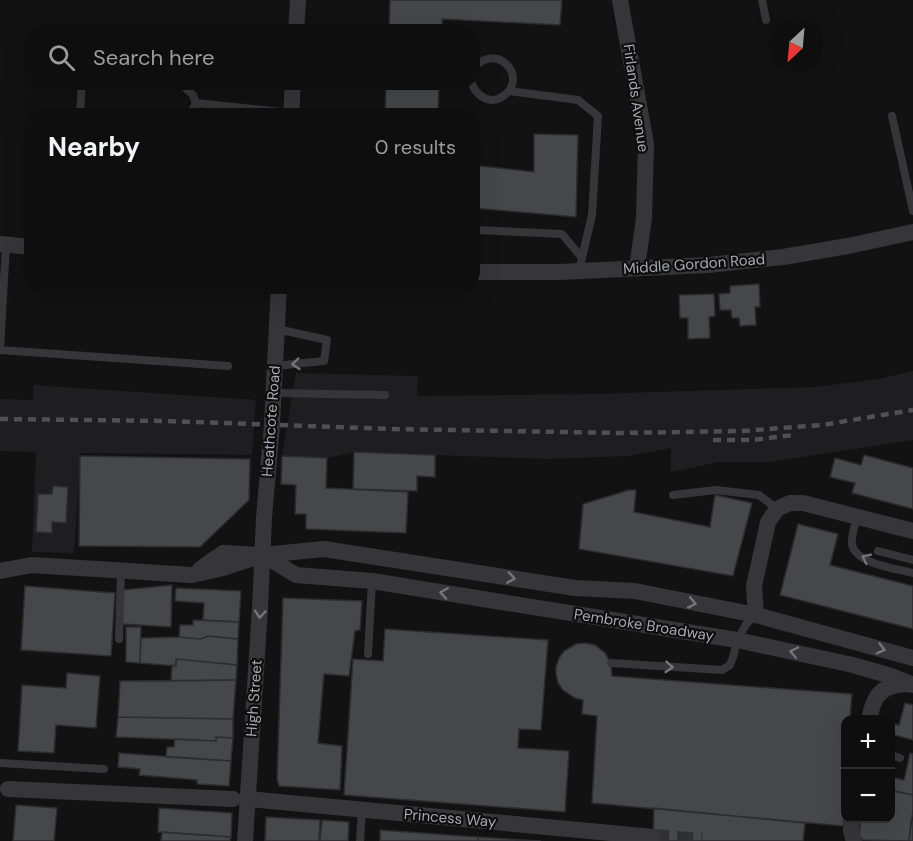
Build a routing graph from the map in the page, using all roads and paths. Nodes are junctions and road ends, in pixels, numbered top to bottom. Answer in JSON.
{"nodes":[{"id":1,"x":298,"y":0,"type":"edge"},
{"id":2,"x":620,"y":0,"type":"edge"},
{"id":3,"x":762,"y":0,"type":"edge"},
{"id":4,"x":766,"y":20,"type":"dead end"},
{"id":5,"x":296,"y":24,"type":"edge"},
{"id":6,"x":480,"y":62,"type":"edge"},
{"id":7,"x":82,"y":90,"type":"edge"},
{"id":8,"x":188,"y":90,"type":"edge"},
{"id":9,"x":292,"y":90,"type":"edge"},
{"id":10,"x":475,"y":90,"type":"edge"},
{"id":11,"x":509,"y":91,"type":"junction"},
{"id":12,"x":196,"y":103,"type":"junction"},
{"id":13,"x":80,"y":108,"type":"edge"},
{"id":14,"x":193,"y":108,"type":"edge"},
{"id":15,"x":239,"y":108,"type":"edge"},
{"id":16,"x":291,"y":108,"type":"edge"},
{"id":17,"x":891,"y":116,"type":"dead end"},
{"id":18,"x":913,"y":211,"type":"edge"},
{"id":19,"x":480,"y":230,"type":"edge"},
{"id":20,"x":913,"y":232,"type":"edge"},
{"id":21,"x":3,"y":244,"type":"edge"},
{"id":22,"x":24,"y":246,"type":"edge"},
{"id":23,"x":581,"y":265,"type":"junction"},
{"id":24,"x":637,"y":268,"type":"junction"},
{"id":25,"x":480,"y":271,"type":"edge"},
{"id":26,"x":279,"y":294,"type":"edge"},
{"id":27,"x":277,"y":329,"type":"junction"},
{"id":28,"x":0,"y":349,"type":"edge"},
{"id":29,"x":228,"y":366,"type":"dead end"},
{"id":30,"x":275,"y":366,"type":"junction"},
{"id":31,"x":274,"y":393,"type":"junction"},
{"id":32,"x":385,"y":395,"type":"dead end"},
{"id":33,"x":673,"y":495,"type":"dead end"},
{"id":34,"x":777,"y":509,"type":"junction"},
{"id":35,"x":857,"y":517,"type":"junction"},
{"id":36,"x":913,"y":531,"type":"edge"},
{"id":37,"x":878,"y":551,"type":"dead end"},
{"id":38,"x":263,"y":555,"type":"junction"},
{"id":39,"x":374,"y":557,"type":"junction"},
{"id":40,"x":913,"y":560,"type":"edge"},
{"id":41,"x":0,"y":571,"type":"edge"},
{"id":42,"x":121,"y":571,"type":"junction"},
{"id":43,"x":913,"y":573,"type":"edge"},
{"id":44,"x":372,"y":581,"type":"junction"},
{"id":45,"x":754,"y":586,"type":"junction"},
{"id":46,"x":732,"y":610,"type":"junction"},
{"id":47,"x":756,"y":615,"type":"junction"},
{"id":48,"x":119,"y":639,"type":"dead end"},
{"id":49,"x":737,"y":640,"type":"junction"},
{"id":50,"x":368,"y":654,"type":"dead end"},
{"id":51,"x":913,"y":658,"type":"edge"},
{"id":52,"x":611,"y":663,"type":"dead end"},
{"id":53,"x":912,"y":685,"type":"edge"},
{"id":54,"x":870,"y":715,"type":"edge"},
{"id":55,"x":895,"y":756,"type":"edge"},
{"id":56,"x":900,"y":758,"type":"dead end"},
{"id":57,"x":0,"y":763,"type":"edge"},
{"id":58,"x":104,"y":769,"type":"dead end"},
{"id":59,"x":8,"y":789,"type":"dead end"},
{"id":60,"x":240,"y":799,"type":"junction"},
{"id":61,"x":362,"y":810,"type":"junction"},
{"id":62,"x":852,"y":823,"type":"edge"},
{"id":63,"x":653,"y":837,"type":"dead end"},
{"id":64,"x":245,"y":841,"type":"edge"},
{"id":65,"x":360,"y":841,"type":"edge"},
{"id":66,"x":854,"y":841,"type":"edge"}],
"edges":[{"from":1,"to":5,"type":"street"},
{"from":2,"to":24,"type":"street","name":"Firlands Avenue"},
{"from":3,"to":4,"type":"lane"},
{"from":6,"to":11,"type":"lane"},
{"from":7,"to":13,"type":"lane"},
{"from":8,"to":12,"type":"lane"},
{"from":9,"to":16,"type":"street"},
{"from":10,"to":11,"type":"lane"},
{"from":11,"to":23,"type":"lane"},
{"from":12,"to":14,"type":"lane"},
{"from":12,"to":15,"type":"lane"},
{"from":17,"to":18,"type":"lane"},
{"from":19,"to":23,"type":"lane"},
{"from":20,"to":24,"type":"street","name":"Middle Gordon Road"},
{"from":21,"to":22,"type":"street"},
{"from":21,"to":28,"type":"lane"},
{"from":23,"to":24,"type":"street","name":"Middle Gordon Road"},
{"from":23,"to":25,"type":"street","name":"Middle Gordon Road"},
{"from":26,"to":27,"type":"street","name":"Heathcote Road"},
{"from":27,"to":30,"type":"street","name":"Heathcote Road"},
{"from":27,"to":30,"type":"lane","one_way":true},
{"from":28,"to":29,"type":"lane"},
{"from":30,"to":31,"type":"street","name":"Heathcote Road"},
{"from":31,"to":32,"type":"lane"},
{"from":31,"to":38,"type":"street","name":"Heathcote Road"},
{"from":33,"to":34,"type":"lane"},
{"from":34,"to":35,"type":"street"},
{"from":34,"to":45,"type":"street"},
{"from":35,"to":36,"type":"street"},
{"from":43,"to":35,"type":"lane","one_way":true},
{"from":37,"to":40,"type":"lane"},
{"from":38,"to":39,"type":"street","name":"Pembroke Broadway"},
{"from":38,"to":42,"type":"street"},
{"from":38,"to":44,"type":"street","name":"Pembroke Broadway"},
{"from":38,"to":60,"type":"street","name":"High Street","one_way":true},
{"from":39,"to":44,"type":"street"},
{"from":39,"to":46,"type":"street","name":"Pembroke Broadway","one_way":true},
{"from":41,"to":42,"type":"street"},
{"from":42,"to":48,"type":"lane"},
{"from":49,"to":44,"type":"street","name":"Pembroke Broadway","one_way":true},
{"from":44,"to":50,"type":"lane"},
{"from":45,"to":46,"type":"street"},
{"from":45,"to":47,"type":"street"},
{"from":46,"to":47,"type":"street","name":"Pembroke Broadway"},
{"from":47,"to":49,"type":"lane"},
{"from":47,"to":51,"type":"street","name":"Pembroke Broadway","one_way":true},
{"from":52,"to":49,"type":"lane","one_way":true},
{"from":53,"to":49,"type":"street","name":"Pembroke Broadway","one_way":true},
{"from":53,"to":54,"type":"street"},
{"from":55,"to":56,"type":"lane"},
{"from":57,"to":58,"type":"lane"},
{"from":59,"to":60,"type":"street","name":"Princess Way"},
{"from":60,"to":61,"type":"street","name":"Princess Way"},
{"from":60,"to":64,"type":"street","name":"High Street"},
{"from":61,"to":63,"type":"street","name":"Princess Way"},
{"from":61,"to":65,"type":"lane"},
{"from":62,"to":66,"type":"street"}]}
